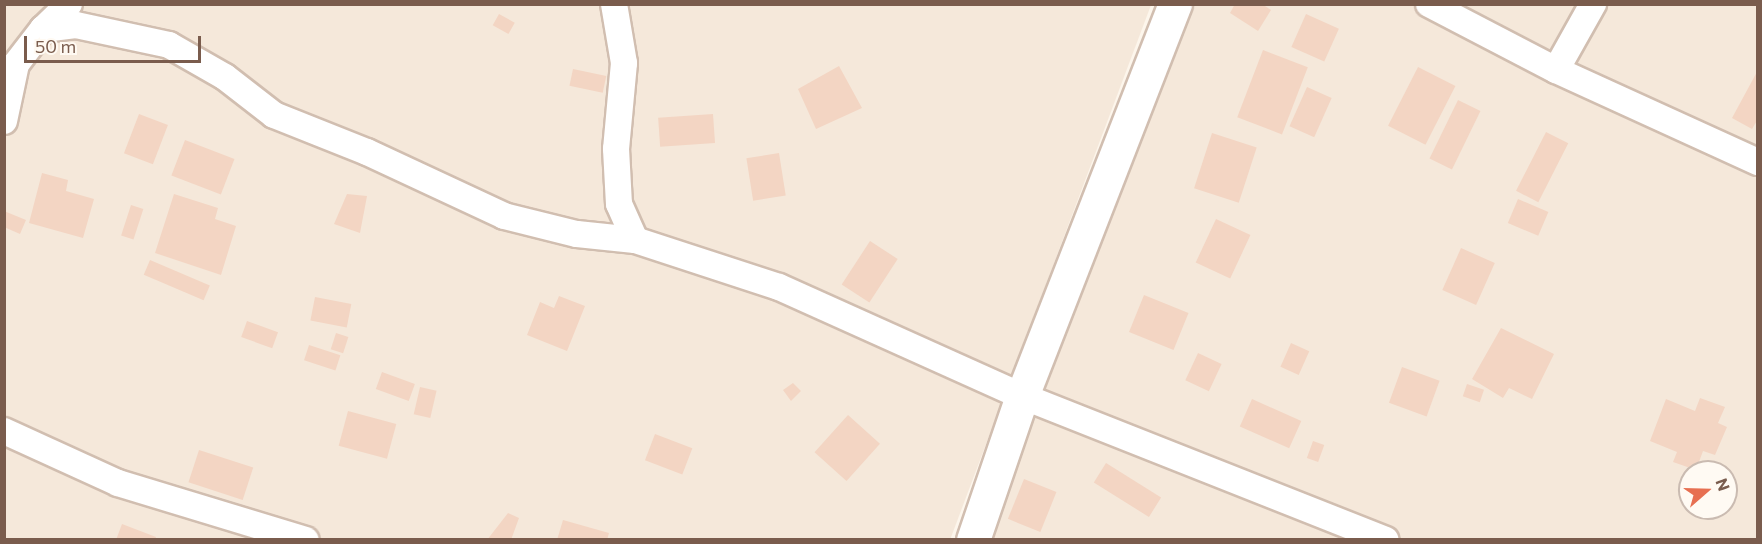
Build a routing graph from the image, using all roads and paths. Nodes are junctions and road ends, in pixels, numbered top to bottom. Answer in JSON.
{"nodes":[{"id":1,"x":69,"y":4,"type":"edge"},
{"id":2,"x":614,"y":4,"type":"edge"},
{"id":3,"x":1175,"y":4,"type":"edge"},
{"id":4,"x":1429,"y":4,"type":"edge"},
{"id":5,"x":1593,"y":4,"type":"edge"},
{"id":6,"x":43,"y":29,"type":"junction"},
{"id":7,"x":10,"y":60,"type":"edge"},
{"id":8,"x":1556,"y":70,"type":"junction"},
{"id":9,"x":4,"y":121,"type":"edge"},
{"id":10,"x":1758,"y":162,"type":"edge"},
{"id":11,"x":635,"y":240,"type":"junction"},
{"id":12,"x":1022,"y":396,"type":"junction"},
{"id":13,"x":4,"y":431,"type":"edge"},
{"id":14,"x":306,"y":540,"type":"edge"},
{"id":15,"x":973,"y":540,"type":"edge"},
{"id":16,"x":1386,"y":540,"type":"edge"}],
"edges":[{"from":1,"to":6,"type":"street"},
{"from":2,"to":11,"type":"street"},
{"from":3,"to":12,"type":"main road"},
{"from":4,"to":8,"type":"street"},
{"from":5,"to":8,"type":"street"},
{"from":6,"to":7,"type":"street"},
{"from":6,"to":11,"type":"street"},
{"from":7,"to":9,"type":"street"},
{"from":8,"to":10,"type":"street"},
{"from":11,"to":12,"type":"street"},
{"from":12,"to":15,"type":"main road"},
{"from":12,"to":16,"type":"street"},
{"from":13,"to":14,"type":"street"}]}
